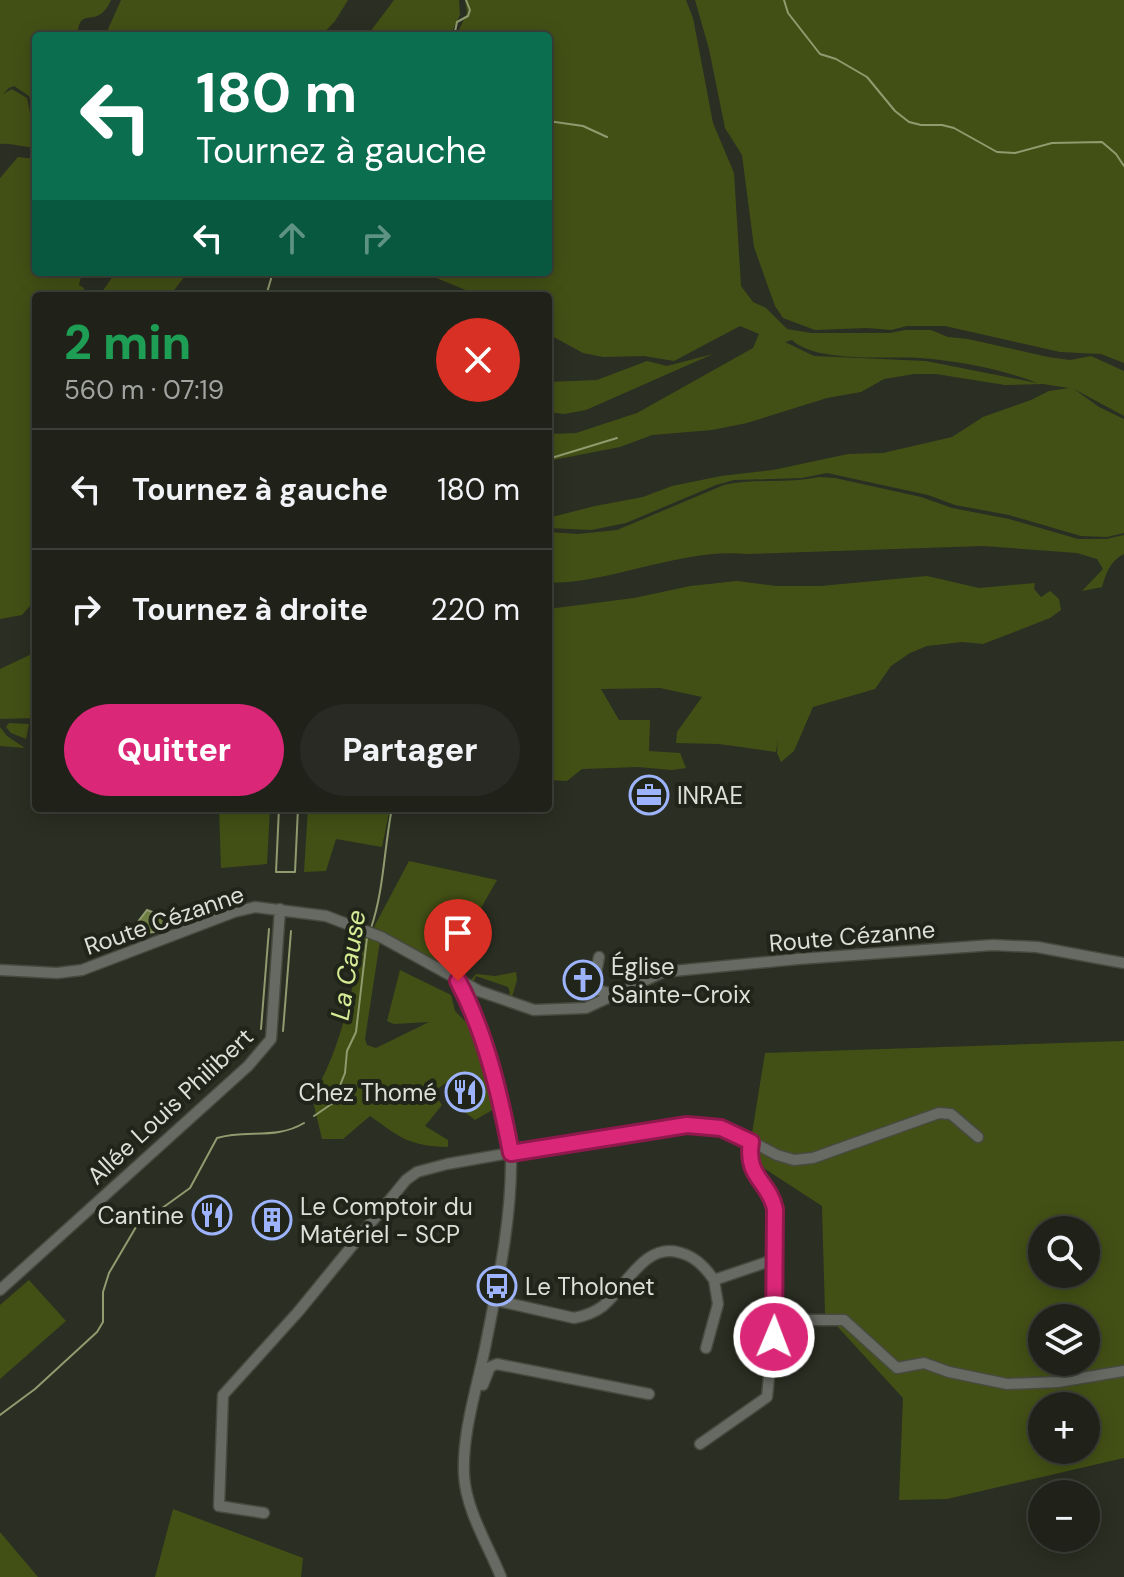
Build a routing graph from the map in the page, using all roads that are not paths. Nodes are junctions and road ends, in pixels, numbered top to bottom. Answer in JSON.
{"nodes":[{"id":1,"x":280,"y":909,"type":"junction"},
{"id":2,"x":599,"y":957,"type":"dead end"},
{"id":3,"x":1124,"y":963,"type":"edge"},
{"id":4,"x":0,"y":970,"type":"edge"},
{"id":5,"x":458,"y":981,"type":"junction"},
{"id":6,"x":618,"y":995,"type":"junction"},
{"id":7,"x":978,"y":1137,"type":"dead end"},
{"id":8,"x":751,"y":1142,"type":"junction"},
{"id":9,"x":511,"y":1153,"type":"junction"},
{"id":10,"x":773,"y":1260,"type":"junction"},
{"id":11,"x":714,"y":1280,"type":"junction"},
{"id":12,"x":0,"y":1290,"type":"edge"},
{"id":13,"x":494,"y":1300,"type":"junction"},
{"id":14,"x":775,"y":1314,"type":"junction"},
{"id":15,"x":706,"y":1348,"type":"dead end"},
{"id":16,"x":1124,"y":1371,"type":"edge"},
{"id":17,"x":476,"y":1388,"type":"junction"},
{"id":18,"x":649,"y":1394,"type":"dead end"},
{"id":19,"x":700,"y":1444,"type":"dead end"},
{"id":20,"x":264,"y":1513,"type":"dead end"},
{"id":21,"x":501,"y":1577,"type":"edge"}],
"edges":[{"from":1,"to":4,"type":"street","name":"Route Cézanne"},
{"from":1,"to":5,"type":"street","name":"Route Cézanne"},
{"from":1,"to":12,"type":"street","name":"Allée Louis Philibert"},
{"from":2,"to":6,"type":"street"},
{"from":3,"to":6,"type":"street","name":"Route Cézanne"},
{"from":5,"to":6,"type":"street","name":"Route Cézanne"},
{"from":5,"to":9,"type":"street"},
{"from":7,"to":8,"type":"street"},
{"from":8,"to":9,"type":"street"},
{"from":8,"to":10,"type":"street"},
{"from":9,"to":13,"type":"street"},
{"from":9,"to":20,"type":"street"},
{"from":10,"to":11,"type":"street"},
{"from":10,"to":14,"type":"street"},
{"from":11,"to":13,"type":"street"},
{"from":11,"to":15,"type":"street"},
{"from":13,"to":17,"type":"street"},
{"from":14,"to":16,"type":"street"},
{"from":14,"to":19,"type":"street"},
{"from":17,"to":18,"type":"street"},
{"from":17,"to":21,"type":"street"}]}
